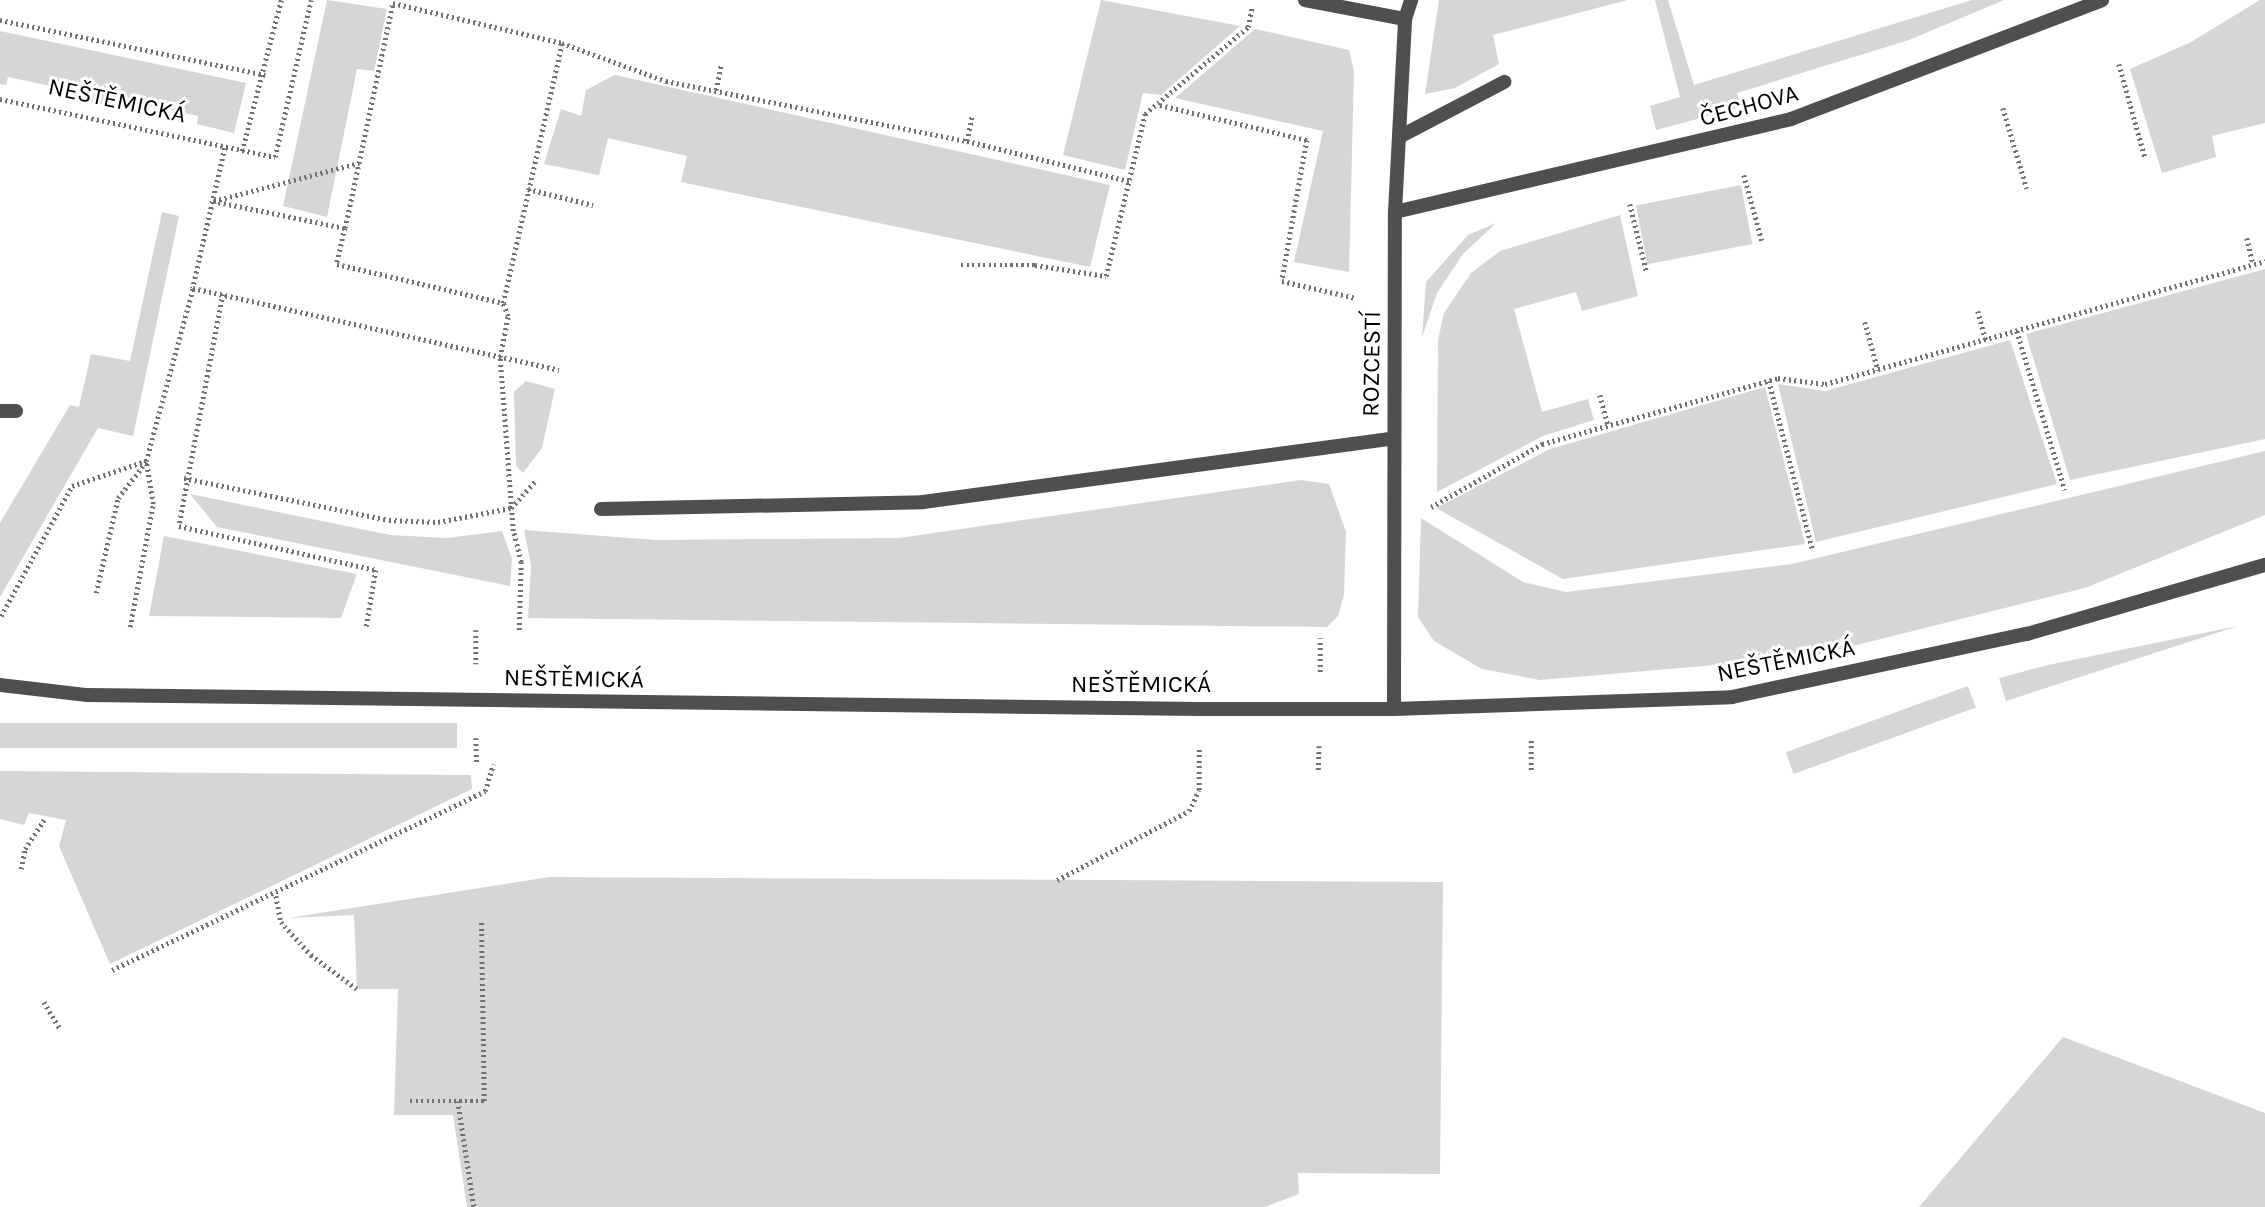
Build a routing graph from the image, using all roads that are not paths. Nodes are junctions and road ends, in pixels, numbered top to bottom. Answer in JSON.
{"nodes":[{"id":1,"x":1305,"y":0,"type":"edge"},
{"id":2,"x":1411,"y":0,"type":"edge"},
{"id":3,"x":2102,"y":0,"type":"edge"},
{"id":4,"x":1405,"y":19,"type":"junction"},
{"id":5,"x":1504,"y":82,"type":"dead end"},
{"id":6,"x":1399,"y":137,"type":"junction"},
{"id":7,"x":1395,"y":212,"type":"junction"},
{"id":8,"x":0,"y":411,"type":"edge"},
{"id":9,"x":16,"y":411,"type":"dead end"},
{"id":10,"x":1394,"y":438,"type":"junction"},
{"id":11,"x":601,"y":509,"type":"dead end"},
{"id":12,"x":2265,"y":565,"type":"edge"},
{"id":13,"x":0,"y":685,"type":"edge"},
{"id":14,"x":1394,"y":709,"type":"junction"}],
"edges":[{"from":1,"to":4,"type":"street"},
{"from":2,"to":4,"type":"street","name":"ROZCESTÍ"},
{"from":3,"to":7,"type":"street","name":"ČECHOVA"},
{"from":4,"to":6,"type":"street","name":"ROZCESTÍ"},
{"from":5,"to":6,"type":"street"},
{"from":6,"to":7,"type":"street","name":"ROZCESTÍ"},
{"from":7,"to":10,"type":"street","name":"ROZCESTÍ"},
{"from":8,"to":9,"type":"street"},
{"from":10,"to":11,"type":"street"},
{"from":10,"to":14,"type":"street","name":"ROZCESTÍ"},
{"from":12,"to":14,"type":"street","name":"NEŠTĚMICKÁ"},
{"from":13,"to":14,"type":"street","name":"NEŠTĚMICKÁ"}]}
